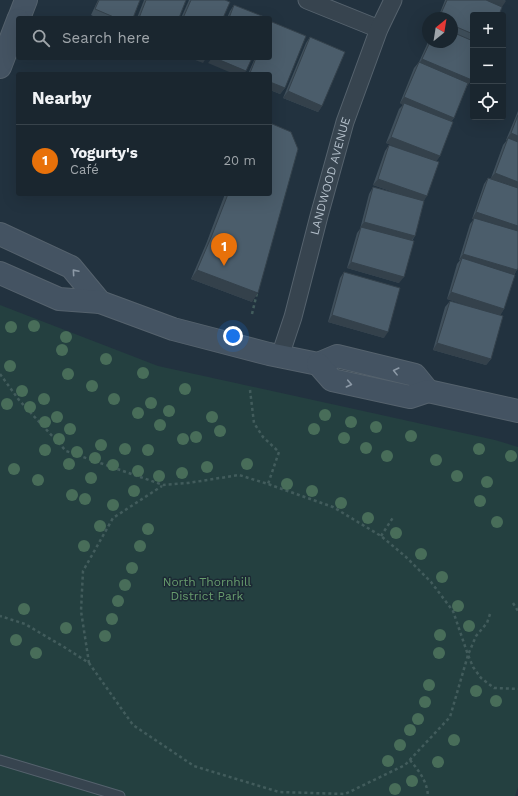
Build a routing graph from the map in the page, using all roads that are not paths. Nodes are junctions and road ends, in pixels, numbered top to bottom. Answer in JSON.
{"nodes":[{"id":1,"x":26,"y":0,"type":"edge"},
{"id":2,"x":307,"y":0,"type":"edge"},
{"id":3,"x":393,"y":0,"type":"edge"},
{"id":4,"x":19,"y":16,"type":"edge"},
{"id":5,"x":16,"y":24,"type":"edge"},
{"id":6,"x":379,"y":29,"type":"junction"},
{"id":7,"x":0,"y":67,"type":"edge"},
{"id":8,"x":0,"y":234,"type":"edge"},
{"id":9,"x":0,"y":273,"type":"edge"},
{"id":10,"x":100,"y":302,"type":"junction"},
{"id":11,"x":280,"y":356,"type":"junction"},
{"id":12,"x":517,"y":408,"type":"edge"},
{"id":13,"x":0,"y":760,"type":"edge"},
{"id":14,"x":120,"y":796,"type":"edge"}],
"edges":[{"from":1,"to":4,"type":"street"},
{"from":2,"to":6,"type":"street"},
{"from":3,"to":6,"type":"street","name":"LANDWOOD AVENUE"},
{"from":5,"to":7,"type":"street"},
{"from":6,"to":11,"type":"street","name":"LANDWOOD AVENUE"},
{"from":10,"to":8,"type":"street","one_way":true},
{"from":9,"to":10,"type":"street"},
{"from":10,"to":11,"type":"street"},
{"from":11,"to":12,"type":"street"},
{"from":13,"to":14,"type":"lane"}]}
